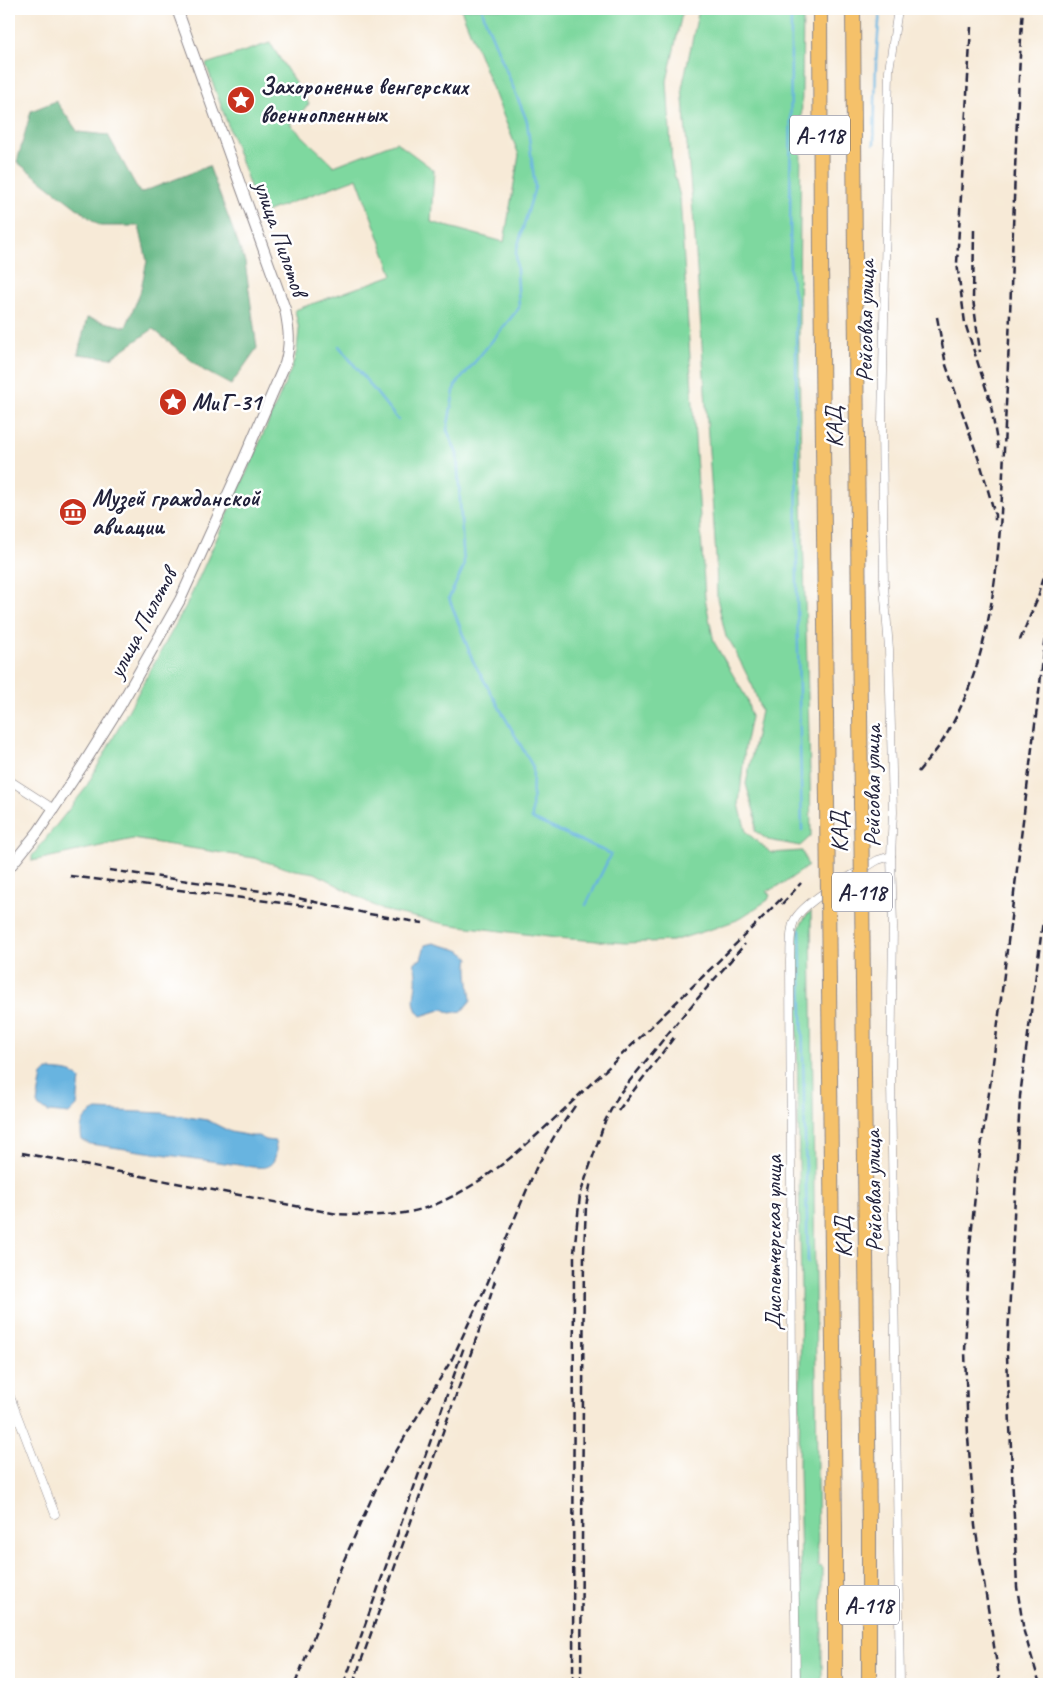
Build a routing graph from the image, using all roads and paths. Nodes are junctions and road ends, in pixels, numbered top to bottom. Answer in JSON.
{"nodes":[{"id":1,"x":177,"y":9,"type":"edge"},
{"id":2,"x":820,"y":9,"type":"edge"},
{"id":3,"x":853,"y":9,"type":"edge"},
{"id":4,"x":898,"y":9,"type":"edge"},
{"id":5,"x":9,"y":780,"type":"edge"},
{"id":6,"x":54,"y":809,"type":"junction"},
{"id":7,"x":891,"y":856,"type":"junction"},
{"id":8,"x":9,"y":868,"type":"edge"},
{"id":9,"x":9,"y":1394,"type":"edge"},
{"id":10,"x":55,"y":1514,"type":"dead end"},
{"id":11,"x":796,"y":1684,"type":"edge"},
{"id":12,"x":835,"y":1684,"type":"edge"},
{"id":13,"x":868,"y":1684,"type":"edge"},
{"id":14,"x":900,"y":1684,"type":"edge"}],
"edges":[{"from":1,"to":6,"type":"street","name":"улица Пилотов"},
{"from":2,"to":12,"type":"highway","name":"КАД","number":"А-118","bridge":true},
{"from":3,"to":13,"type":"highway","name":"КАД","number":"А-118","bridge":true},
{"from":4,"to":7,"type":"street","name":"Рейсовая улица"},
{"from":5,"to":6,"type":"street"},
{"from":6,"to":8,"type":"street","name":"улица Пилотов"},
{"from":7,"to":11,"type":"street","name":"Диспетчерская улица"},
{"from":7,"to":14,"type":"street","name":"Рейсовая улица"},
{"from":9,"to":10,"type":"street"}]}
